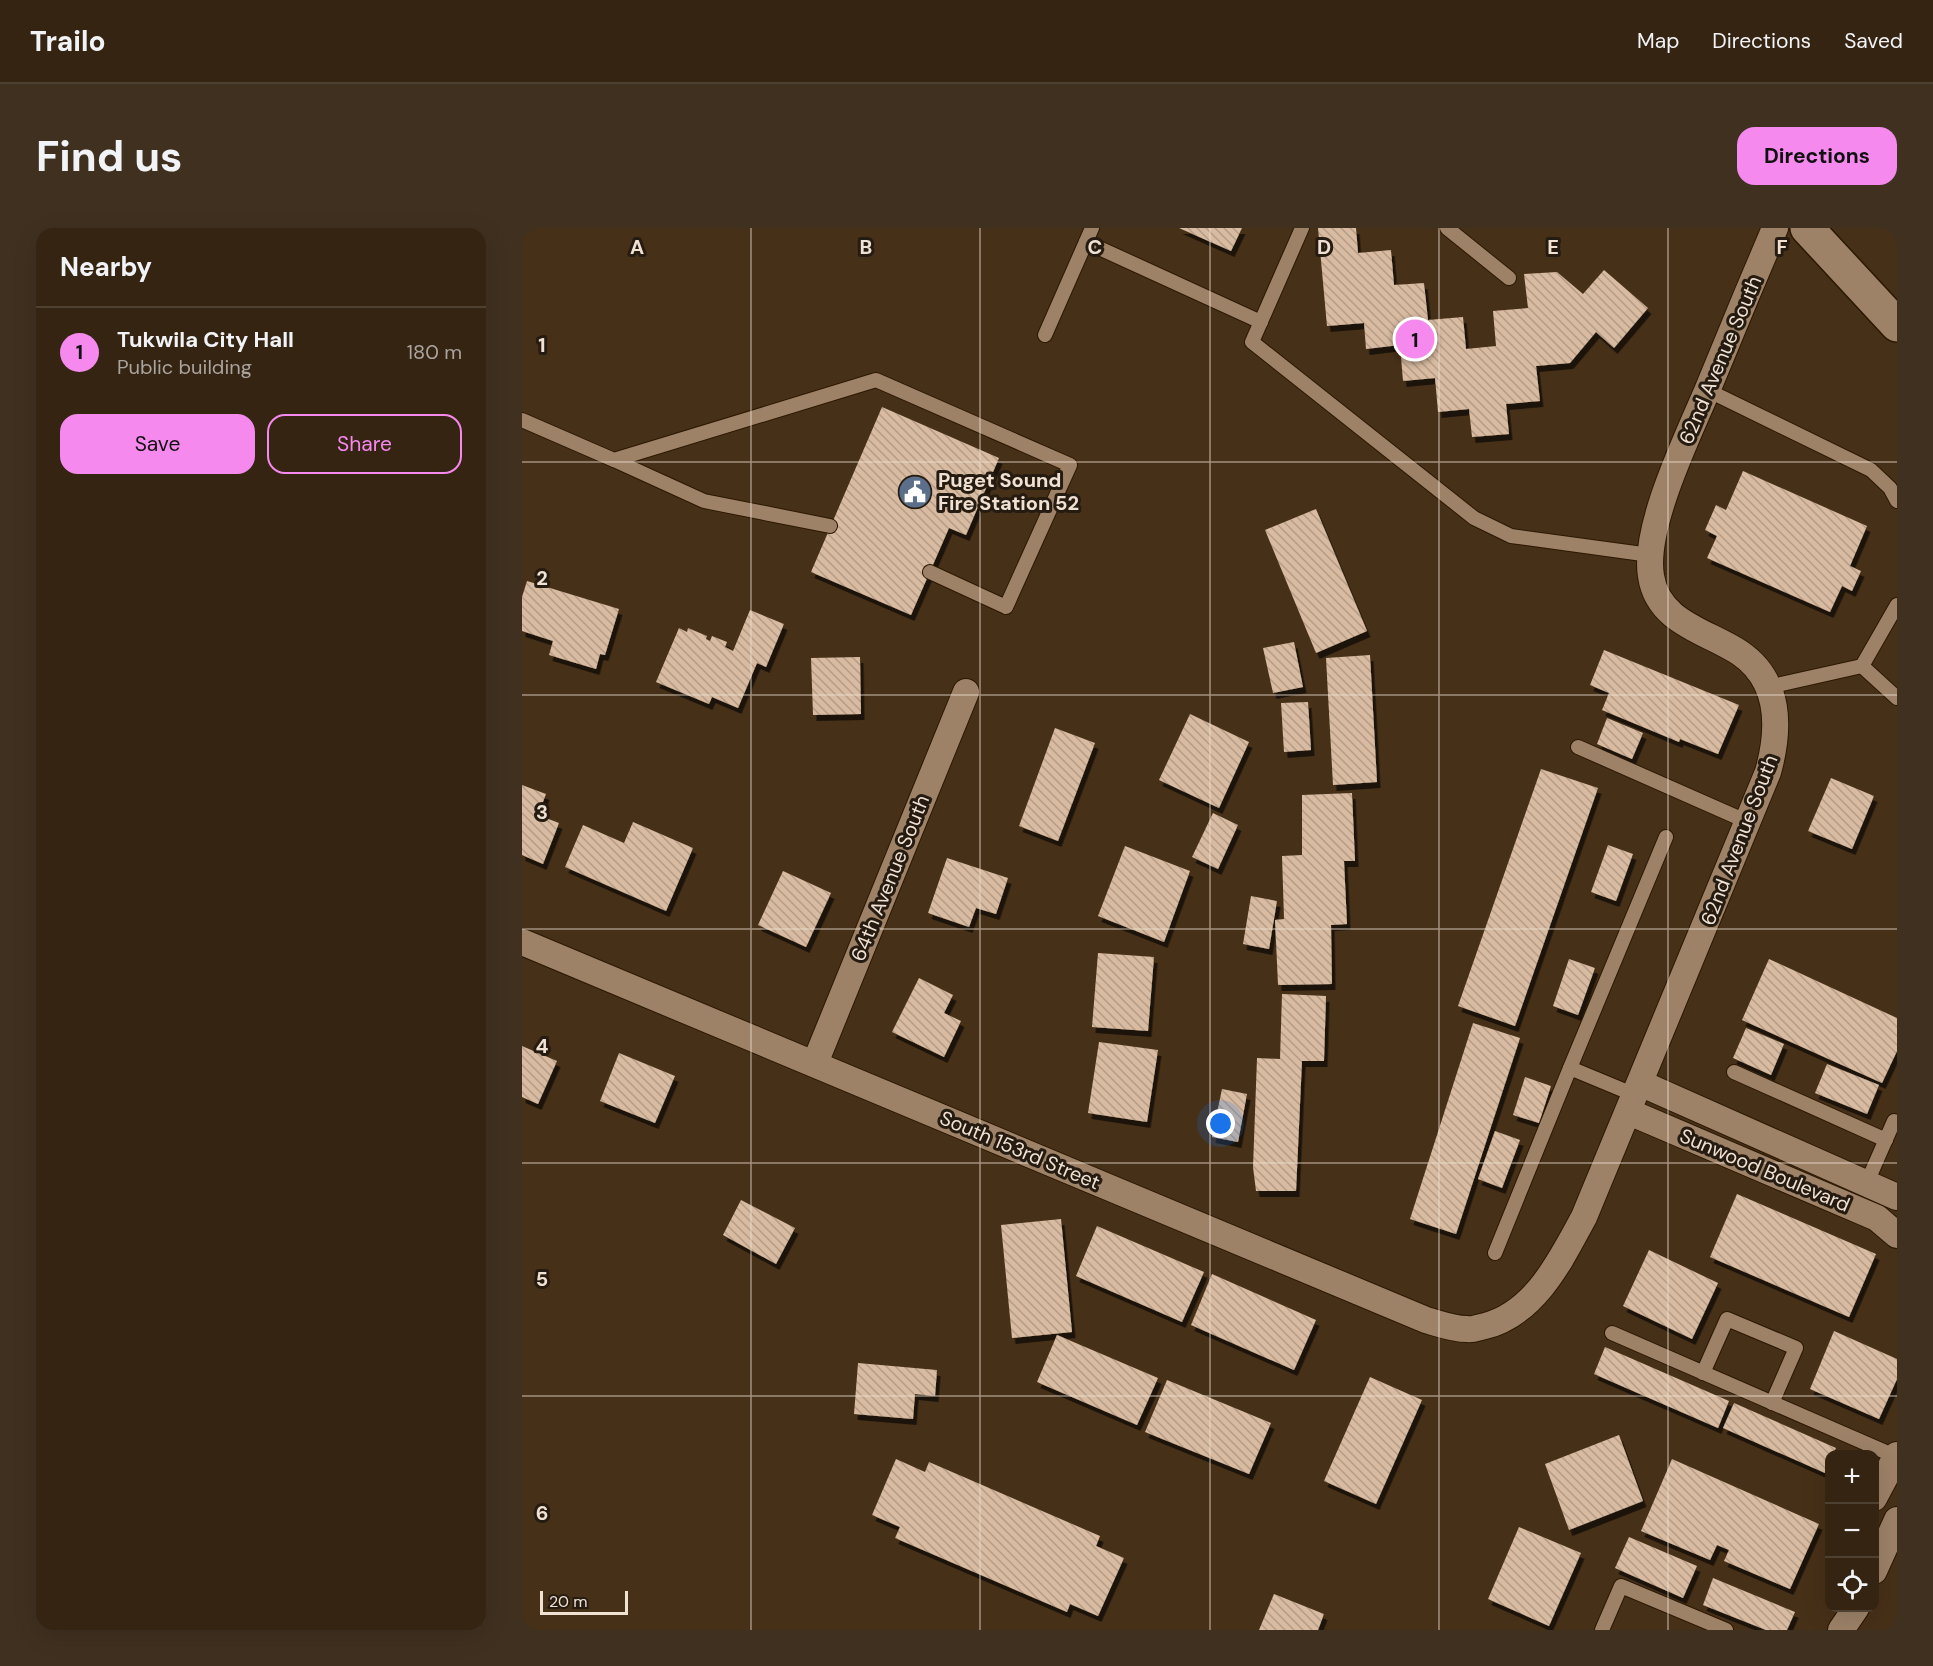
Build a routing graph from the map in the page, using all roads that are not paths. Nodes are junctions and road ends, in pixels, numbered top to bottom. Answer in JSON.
{"nodes":[{"id":1,"x":1092,"y":228,"type":"edge"},
{"id":2,"x":1302,"y":228,"type":"edge"},
{"id":3,"x":1447,"y":228,"type":"edge"},
{"id":4,"x":1775,"y":228,"type":"edge"},
{"id":5,"x":1807,"y":228,"type":"edge"},
{"id":6,"x":1086,"y":242,"type":"junction"},
{"id":7,"x":1509,"y":278,"type":"dead end"},
{"id":8,"x":1261,"y":322,"type":"junction"},
{"id":9,"x":1897,"y":325,"type":"edge"},
{"id":10,"x":1046,"y":335,"type":"dead end"},
{"id":11,"x":1707,"y":390,"type":"junction"},
{"id":12,"x":522,"y":420,"type":"edge"},
{"id":13,"x":614,"y":460,"type":"junction"},
{"id":14,"x":1897,"y":501,"type":"edge"},
{"id":15,"x":830,"y":526,"type":"dead end"},
{"id":16,"x":1650,"y":555,"type":"junction"},
{"id":17,"x":930,"y":572,"type":"dead end"},
{"id":18,"x":1897,"y":605,"type":"edge"},
{"id":19,"x":1862,"y":666,"type":"junction"},
{"id":20,"x":1767,"y":687,"type":"junction"},
{"id":21,"x":966,"y":692,"type":"dead end"},
{"id":22,"x":1897,"y":698,"type":"edge"},
{"id":23,"x":1578,"y":747,"type":"dead end"},
{"id":24,"x":1748,"y":822,"type":"junction"},
{"id":25,"x":1666,"y":837,"type":"dead end"},
{"id":26,"x":522,"y":942,"type":"edge"},
{"id":27,"x":814,"y":1063,"type":"junction"},
{"id":28,"x":1570,"y":1068,"type":"junction"},
{"id":29,"x":1734,"y":1072,"type":"dead end"},
{"id":30,"x":1635,"y":1097,"type":"junction"},
{"id":31,"x":1897,"y":1123,"type":"edge"},
{"id":32,"x":1886,"y":1140,"type":"junction"},
{"id":33,"x":1867,"y":1183,"type":"junction"},
{"id":34,"x":1897,"y":1197,"type":"edge"},
{"id":35,"x":1855,"y":1209,"type":"junction"},
{"id":36,"x":1897,"y":1235,"type":"edge"},
{"id":37,"x":1495,"y":1253,"type":"dead end"},
{"id":38,"x":1519,"y":1309,"type":"joint"},
{"id":39,"x":1612,"y":1333,"type":"dead end"},
{"id":40,"x":1703,"y":1373,"type":"junction"},
{"id":41,"x":1772,"y":1403,"type":"junction"},
{"id":42,"x":1897,"y":1456,"type":"edge"},
{"id":43,"x":1879,"y":1490,"type":"edge"},
{"id":44,"x":1897,"y":1520,"type":"edge"},
{"id":45,"x":1879,"y":1562,"type":"edge"},
{"id":46,"x":1839,"y":1612,"type":"edge"},
{"id":47,"x":1853,"y":1612,"type":"edge"},
{"id":48,"x":1602,"y":1630,"type":"edge"},
{"id":49,"x":1726,"y":1630,"type":"edge"},
{"id":50,"x":1840,"y":1630,"type":"edge"}],
"edges":[{"from":1,"to":6,"type":"lane"},
{"from":2,"to":8,"type":"lane"},
{"from":3,"to":7,"type":"lane"},
{"from":4,"to":11,"type":"street","name":"62nd Avenue South"},
{"from":5,"to":9,"type":"main road"},
{"from":6,"to":8,"type":"lane"},
{"from":6,"to":10,"type":"lane"},
{"from":8,"to":16,"type":"lane"},
{"from":11,"to":14,"type":"lane"},
{"from":11,"to":16,"type":"street","name":"62nd Avenue South"},
{"from":12,"to":13,"type":"lane"},
{"from":13,"to":15,"type":"lane"},
{"from":13,"to":17,"type":"lane"},
{"from":16,"to":20,"type":"street","name":"62nd Avenue South"},
{"from":18,"to":19,"type":"lane"},
{"from":19,"to":20,"type":"lane"},
{"from":19,"to":22,"type":"lane"},
{"from":20,"to":24,"type":"street","name":"62nd Avenue South"},
{"from":21,"to":27,"type":"street","name":"64th Avenue South"},
{"from":23,"to":24,"type":"lane"},
{"from":24,"to":30,"type":"street","name":"62nd Avenue South"},
{"from":25,"to":28,"type":"lane"},
{"from":26,"to":27,"type":"street","name":"South 153rd Street"},
{"from":27,"to":38,"type":"street","name":"South 153rd Street"},
{"from":28,"to":30,"type":"lane"},
{"from":28,"to":37,"type":"lane"},
{"from":29,"to":32,"type":"lane"},
{"from":30,"to":33,"type":"street","name":"Sunwood Boulevard"},
{"from":30,"to":35,"type":"street","name":"Sunwood Boulevard"},
{"from":30,"to":38,"type":"street","name":"62nd Avenue South"},
{"from":31,"to":32,"type":"lane"},
{"from":32,"to":33,"type":"lane"},
{"from":33,"to":34,"type":"street","name":"Sunwood Boulevard"},
{"from":33,"to":35,"type":"lane"},
{"from":35,"to":36,"type":"street","name":"Sunwood Boulevard"},
{"from":39,"to":40,"type":"lane"},
{"from":40,"to":41,"type":"lane"},
{"from":40,"to":41,"type":"lane"},
{"from":41,"to":42,"type":"lane"},
{"from":42,"to":43,"type":"street"},
{"from":44,"to":45,"type":"street"},
{"from":46,"to":50,"type":"street"},
{"from":47,"to":50,"type":"street"},
{"from":48,"to":49,"type":"lane"}]}
